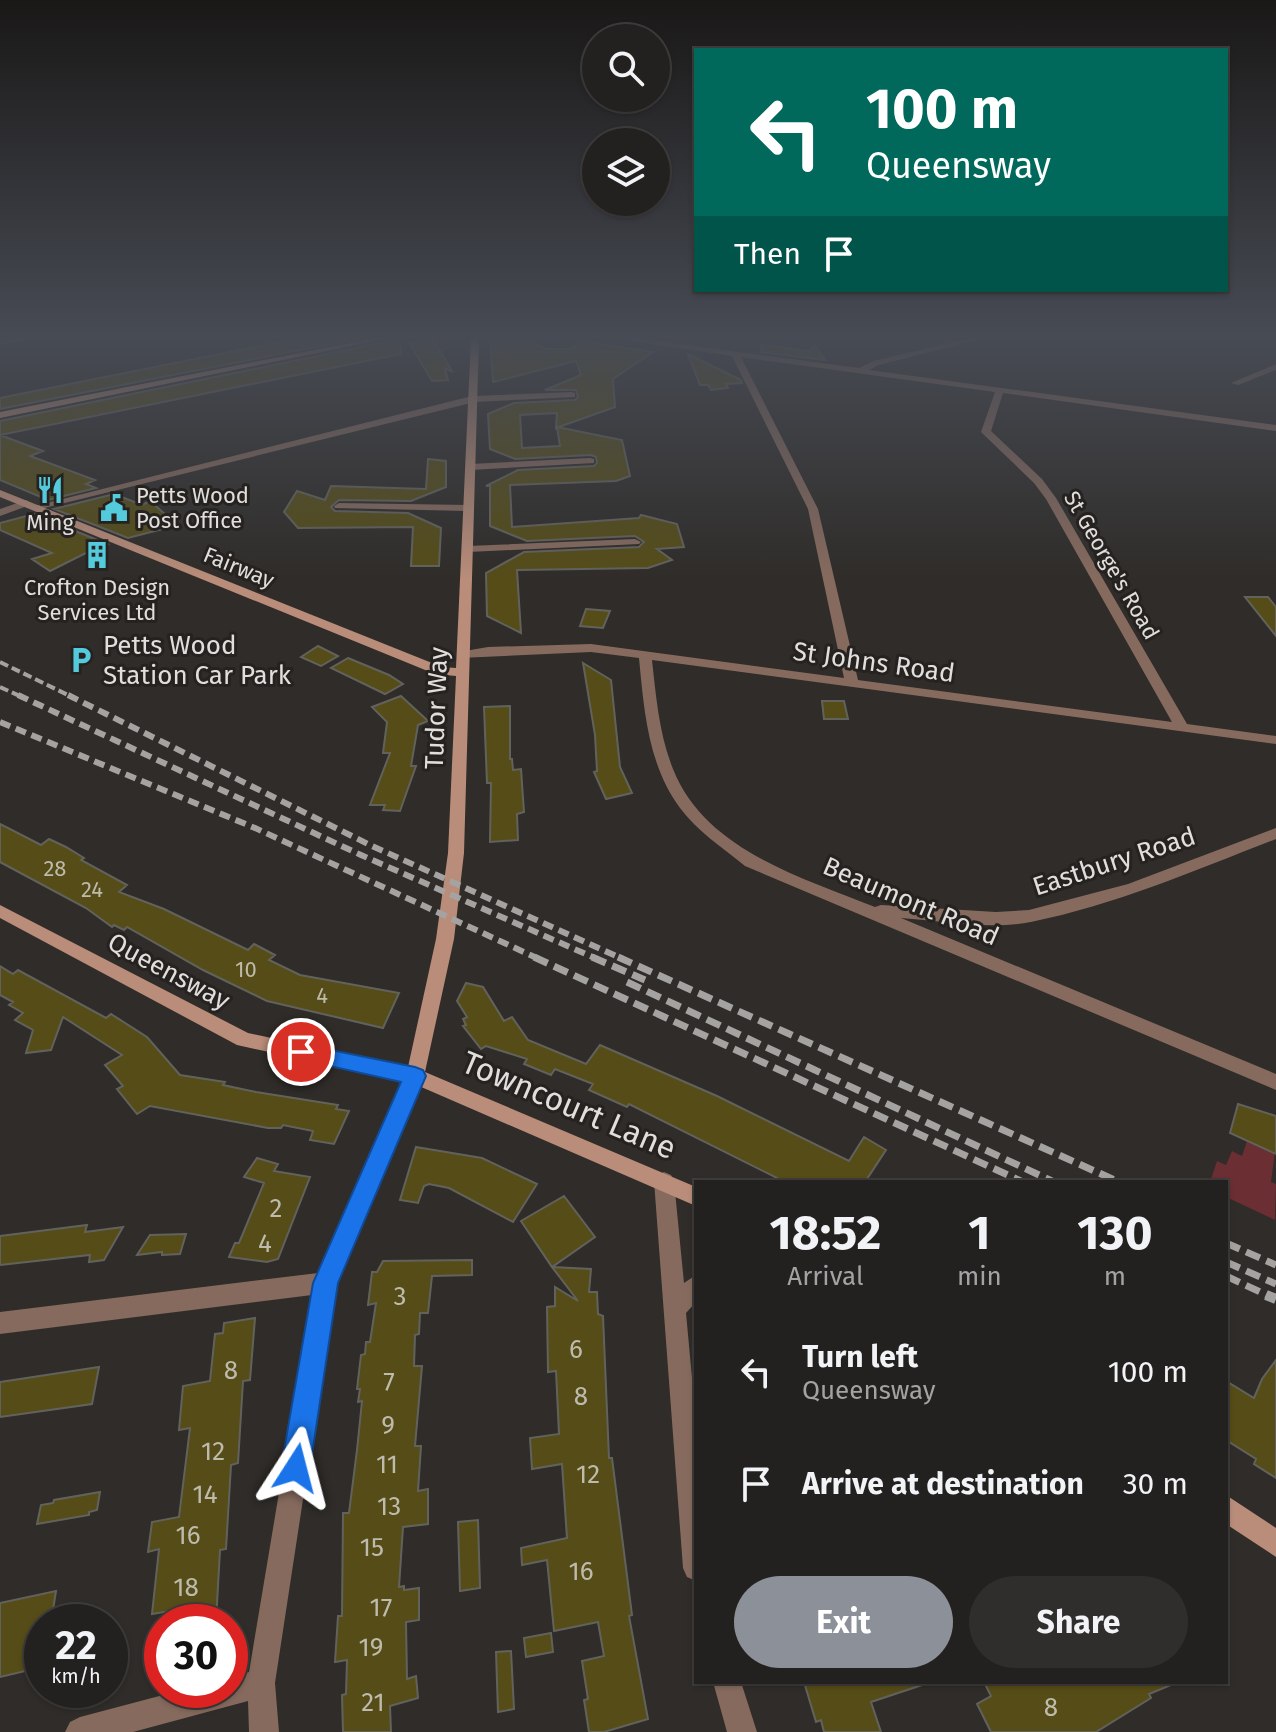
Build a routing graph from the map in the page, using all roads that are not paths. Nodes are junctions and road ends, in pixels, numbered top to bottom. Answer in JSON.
{"nodes":[{"id":1,"x":393,"y":419,"type":"edge"},
{"id":2,"x":471,"y":419,"type":"edge"},
{"id":3,"x":768,"y":419,"type":"edge"},
{"id":4,"x":990,"y":419,"type":"edge"},
{"id":5,"x":1209,"y":419,"type":"edge"},
{"id":6,"x":1276,"y":428,"type":"edge"},
{"id":7,"x":590,"y":461,"type":"dead end"},
{"id":8,"x":470,"y":467,"type":"junction"},
{"id":9,"x":0,"y":493,"type":"edge"},
{"id":10,"x":31,"y":505,"type":"junction"},
{"id":11,"x":339,"y":506,"type":"dead end"},
{"id":12,"x":468,"y":508,"type":"junction"},
{"id":13,"x":0,"y":513,"type":"edge"},
{"id":14,"x":635,"y":542,"type":"dead end"},
{"id":15,"x":468,"y":549,"type":"junction"},
{"id":16,"x":464,"y":655,"type":"junction"},
{"id":17,"x":645,"y":655,"type":"junction"},
{"id":18,"x":463,"y":673,"type":"junction"},
{"id":19,"x":852,"y":684,"type":"junction"},
{"id":20,"x":1183,"y":729,"type":"junction"},
{"id":21,"x":1276,"y":740,"type":"edge"},
{"id":22,"x":1276,"y":833,"type":"edge"},
{"id":23,"x":868,"y":910,"type":"junction"},
{"id":24,"x":0,"y":911,"type":"edge"},
{"id":25,"x":415,"y":1076,"type":"junction"},
{"id":26,"x":1276,"y":1082,"type":"edge"},
{"id":27,"x":664,"y":1181,"type":"junction"},
{"id":28,"x":694,"y":1196,"type":"edge"},
{"id":29,"x":325,"y":1283,"type":"junction"},
{"id":30,"x":694,"y":1288,"type":"edge"},
{"id":31,"x":673,"y":1311,"type":"junction"},
{"id":32,"x":0,"y":1323,"type":"edge"},
{"id":33,"x":1228,"y":1509,"type":"edge"},
{"id":34,"x":1276,"y":1544,"type":"edge"},
{"id":35,"x":694,"y":1546,"type":"edge"},
{"id":36,"x":261,"y":1683,"type":"junction"},
{"id":37,"x":728,"y":1684,"type":"edge"},
{"id":38,"x":80,"y":1732,"type":"edge"},
{"id":39,"x":264,"y":1732,"type":"edge"},
{"id":40,"x":742,"y":1732,"type":"edge"}],
"edges":[{"from":1,"to":10,"type":"street"},
{"from":2,"to":8,"type":"street","name":"Tudor Way"},
{"from":3,"to":19,"type":"street"},
{"from":4,"to":20,"type":"street","name":"St George's Road"},
{"from":5,"to":6,"type":"street"},
{"from":7,"to":8,"type":"street"},
{"from":8,"to":12,"type":"street","name":"Tudor Way"},
{"from":9,"to":10,"type":"street","name":"Fairway"},
{"from":10,"to":13,"type":"street"},
{"from":10,"to":18,"type":"street","name":"Fairway"},
{"from":11,"to":12,"type":"street"},
{"from":12,"to":15,"type":"street","name":"Tudor Way"},
{"from":14,"to":15,"type":"street"},
{"from":15,"to":16,"type":"street","name":"Tudor Way"},
{"from":16,"to":17,"type":"street","name":"St Johns Road"},
{"from":16,"to":18,"type":"street","name":"Tudor Way"},
{"from":17,"to":19,"type":"street","name":"St Johns Road"},
{"from":17,"to":23,"type":"street","name":"Beaumont Road"},
{"from":18,"to":25,"type":"street","name":"Tudor Way"},
{"from":19,"to":20,"type":"street","name":"St Johns Road"},
{"from":20,"to":21,"type":"street","name":"St Johns Road"},
{"from":22,"to":23,"type":"street","name":"Eastbury Road"},
{"from":23,"to":26,"type":"street","name":"Beaumont Road"},
{"from":24,"to":25,"type":"street","name":"Queensway"},
{"from":25,"to":27,"type":"street","name":"Towncourt Lane"},
{"from":25,"to":29,"type":"street"},
{"from":27,"to":28,"type":"street","name":"Towncourt Lane"},
{"from":27,"to":31,"type":"street"},
{"from":29,"to":32,"type":"street"},
{"from":29,"to":36,"type":"street"},
{"from":30,"to":31,"type":"street"},
{"from":31,"to":35,"type":"street"},
{"from":33,"to":34,"type":"street"},
{"from":36,"to":38,"type":"street"},
{"from":36,"to":39,"type":"street"},
{"from":37,"to":40,"type":"street"}]}
